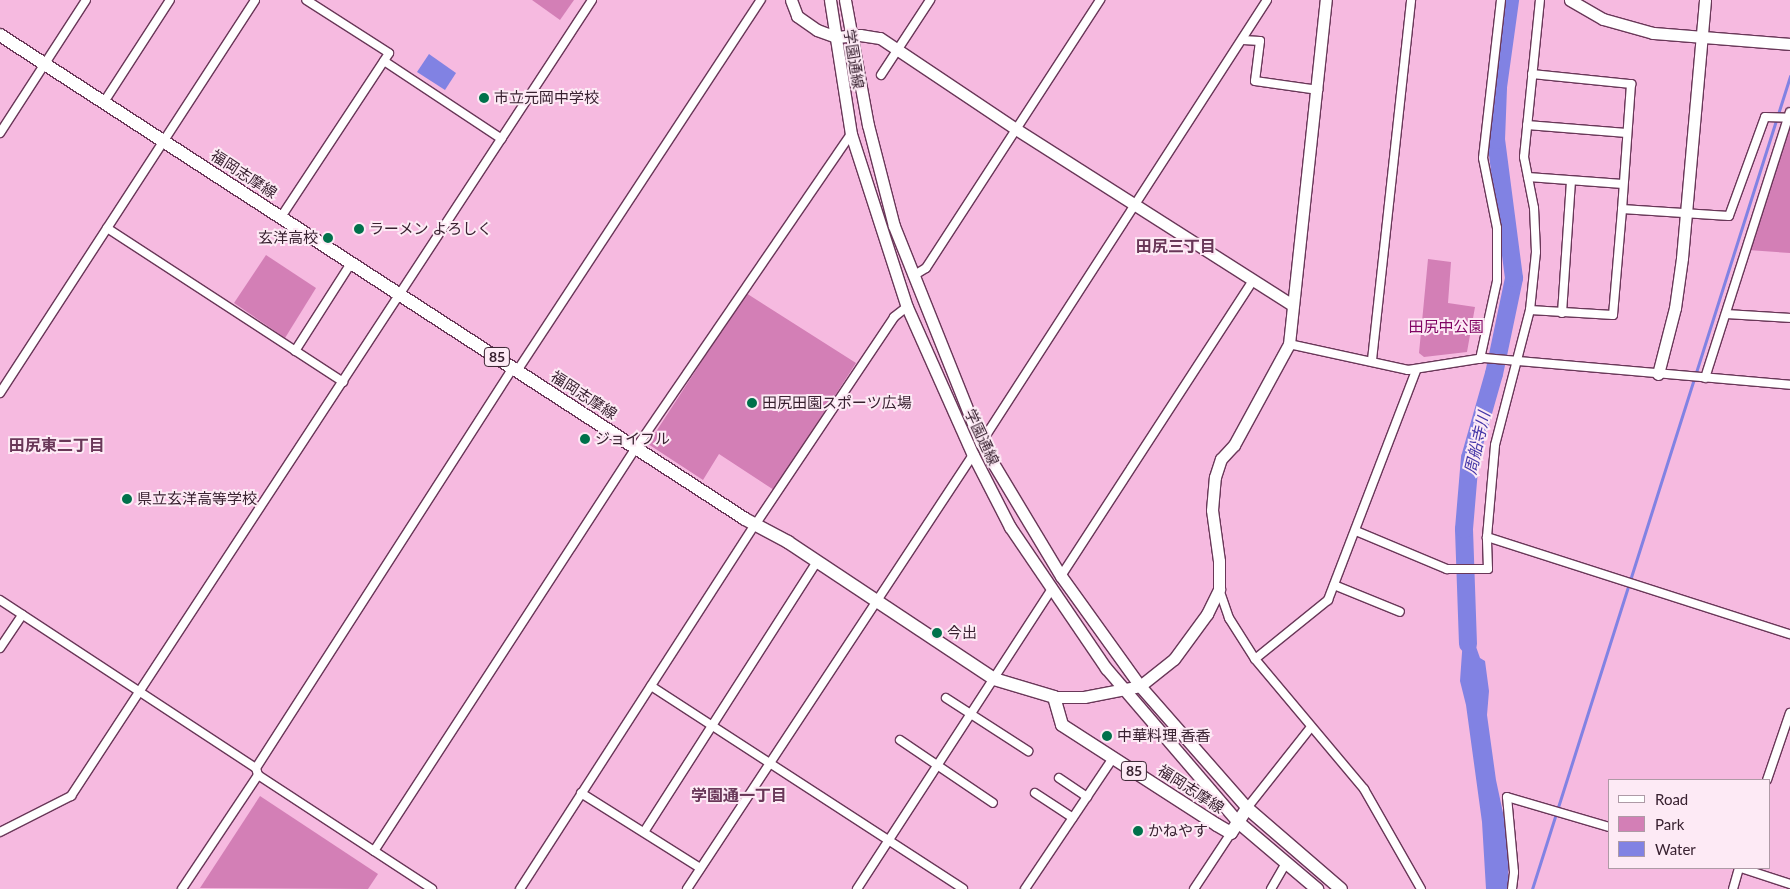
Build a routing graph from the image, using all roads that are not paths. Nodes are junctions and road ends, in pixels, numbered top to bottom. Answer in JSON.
{"nodes":[{"id":1,"x":86,"y":0,"type":"edge"},
{"id":2,"x":170,"y":0,"type":"edge"},
{"id":3,"x":244,"y":0,"type":"edge"},
{"id":4,"x":306,"y":0,"type":"edge"},
{"id":5,"x":592,"y":0,"type":"edge"},
{"id":6,"x":761,"y":0,"type":"edge"},
{"id":7,"x":791,"y":0,"type":"edge"},
{"id":8,"x":830,"y":0,"type":"edge"},
{"id":9,"x":845,"y":0,"type":"edge"},
{"id":10,"x":930,"y":0,"type":"edge"},
{"id":11,"x":1100,"y":0,"type":"edge"},
{"id":12,"x":1268,"y":0,"type":"edge"},
{"id":13,"x":1326,"y":0,"type":"edge"},
{"id":14,"x":1411,"y":0,"type":"edge"},
{"id":15,"x":1501,"y":0,"type":"edge"},
{"id":16,"x":1540,"y":0,"type":"edge"},
{"id":17,"x":1570,"y":0,"type":"edge"},
{"id":18,"x":1705,"y":0,"type":"edge"},
{"id":19,"x":253,"y":2,"type":"edge"},
{"id":20,"x":0,"y":35,"type":"edge"},
{"id":21,"x":851,"y":36,"type":"junction"},
{"id":22,"x":836,"y":37,"type":"junction"},
{"id":23,"x":1702,"y":37,"type":"junction"},
{"id":24,"x":1243,"y":40,"type":"junction"},
{"id":25,"x":1790,"y":44,"type":"edge"},
{"id":26,"x":898,"y":50,"type":"junction"},
{"id":27,"x":384,"y":61,"type":"junction"},
{"id":28,"x":44,"y":64,"type":"junction"},
{"id":29,"x":1532,"y":74,"type":"junction"},
{"id":30,"x":881,"y":75,"type":"dead end"},
{"id":31,"x":1318,"y":90,"type":"junction"},
{"id":32,"x":104,"y":102,"type":"junction"},
{"id":33,"x":1789,"y":116,"type":"edge"},
{"id":34,"x":1527,"y":125,"type":"junction"},
{"id":35,"x":1016,"y":129,"type":"junction"},
{"id":36,"x":0,"y":133,"type":"edge"},
{"id":37,"x":1627,"y":133,"type":"junction"},
{"id":38,"x":851,"y":134,"type":"junction"},
{"id":39,"x":502,"y":139,"type":"junction"},
{"id":40,"x":164,"y":142,"type":"junction"},
{"id":41,"x":1528,"y":177,"type":"junction"},
{"id":42,"x":1571,"y":181,"type":"junction"},
{"id":43,"x":1623,"y":184,"type":"junction"},
{"id":44,"x":1135,"y":206,"type":"junction"},
{"id":45,"x":1622,"y":209,"type":"junction"},
{"id":46,"x":1686,"y":213,"type":"junction"},
{"id":47,"x":281,"y":216,"type":"junction"},
{"id":48,"x":107,"y":228,"type":"junction"},
{"id":49,"x":351,"y":263,"type":"junction"},
{"id":50,"x":913,"y":276,"type":"junction"},
{"id":51,"x":1253,"y":280,"type":"junction"},
{"id":52,"x":400,"y":294,"type":"junction"},
{"id":53,"x":1292,"y":305,"type":"junction"},
{"id":54,"x":907,"y":307,"type":"junction"},
{"id":55,"x":1530,"y":310,"type":"junction"},
{"id":56,"x":1562,"y":313,"type":"junction"},
{"id":57,"x":1726,"y":314,"type":"junction"},
{"id":58,"x":1790,"y":318,"type":"edge"},
{"id":59,"x":1289,"y":344,"type":"junction"},
{"id":60,"x":295,"y":351,"type":"junction"},
{"id":61,"x":1482,"y":358,"type":"junction"},
{"id":62,"x":1372,"y":360,"type":"junction"},
{"id":63,"x":1515,"y":362,"type":"junction"},
{"id":64,"x":515,"y":370,"type":"junction"},
{"id":65,"x":1416,"y":371,"type":"junction"},
{"id":66,"x":1658,"y":374,"type":"junction"},
{"id":67,"x":1705,"y":378,"type":"junction"},
{"id":68,"x":343,"y":382,"type":"junction"},
{"id":69,"x":1790,"y":385,"type":"edge"},
{"id":70,"x":0,"y":393,"type":"edge"},
{"id":71,"x":981,"y":442,"type":"junction"},
{"id":72,"x":636,"y":448,"type":"junction"},
{"id":73,"x":973,"y":455,"type":"junction"},
{"id":74,"x":755,"y":525,"type":"junction"},
{"id":75,"x":1356,"y":531,"type":"junction"},
{"id":76,"x":1487,"y":537,"type":"junction"},
{"id":77,"x":817,"y":562,"type":"junction"},
{"id":78,"x":1061,"y":576,"type":"junction"},
{"id":79,"x":1334,"y":585,"type":"junction"},
{"id":80,"x":1219,"y":589,"type":"junction"},
{"id":81,"x":1051,"y":590,"type":"junction"},
{"id":82,"x":0,"y":600,"type":"edge"},
{"id":83,"x":875,"y":601,"type":"junction"},
{"id":84,"x":1400,"y":612,"type":"dead end"},
{"id":85,"x":22,"y":614,"type":"junction"},
{"id":86,"x":1790,"y":634,"type":"edge"},
{"id":87,"x":0,"y":648,"type":"edge"},
{"id":88,"x":1255,"y":659,"type":"junction"},
{"id":89,"x":994,"y":679,"type":"junction"},
{"id":90,"x":651,"y":686,"type":"junction"},
{"id":91,"x":1140,"y":686,"type":"junction"},
{"id":92,"x":1126,"y":690,"type":"junction"},
{"id":93,"x":140,"y":692,"type":"junction"},
{"id":94,"x":1054,"y":697,"type":"junction"},
{"id":95,"x":946,"y":698,"type":"dead end"},
{"id":96,"x":1790,"y":713,"type":"edge"},
{"id":97,"x":972,"y":715,"type":"junction"},
{"id":98,"x":710,"y":725,"type":"junction"},
{"id":99,"x":1310,"y":727,"type":"junction"},
{"id":100,"x":900,"y":740,"type":"dead end"},
{"id":101,"x":1028,"y":751,"type":"dead end"},
{"id":102,"x":1113,"y":758,"type":"junction"},
{"id":103,"x":769,"y":765,"type":"junction"},
{"id":104,"x":938,"y":768,"type":"junction"},
{"id":105,"x":257,"y":772,"type":"junction"},
{"id":106,"x":1059,"y":778,"type":"dead end"},
{"id":107,"x":1767,"y":779,"type":"edge"},
{"id":108,"x":581,"y":793,"type":"junction"},
{"id":109,"x":1035,"y":793,"type":"dead end"},
{"id":110,"x":1088,"y":796,"type":"junction"},
{"id":111,"x":993,"y":803,"type":"dead end"},
{"id":112,"x":1247,"y":808,"type":"junction"},
{"id":113,"x":1073,"y":818,"type":"junction"},
{"id":114,"x":1238,"y":822,"type":"junction"},
{"id":115,"x":1608,"y":827,"type":"edge"},
{"id":116,"x":0,"y":832,"type":"edge"},
{"id":117,"x":644,"y":832,"type":"junction"},
{"id":118,"x":1231,"y":833,"type":"junction"},
{"id":119,"x":888,"y":842,"type":"junction"},
{"id":120,"x":374,"y":851,"type":"junction"},
{"id":121,"x":1286,"y":863,"type":"junction"},
{"id":122,"x":700,"y":868,"type":"junction"},
{"id":123,"x":1740,"y":869,"type":"edge"},
{"id":124,"x":1743,"y":869,"type":"edge"},
{"id":125,"x":1790,"y":884,"type":"edge"},
{"id":126,"x":182,"y":889,"type":"edge"},
{"id":127,"x":432,"y":889,"type":"edge"},
{"id":128,"x":520,"y":889,"type":"edge"},
{"id":129,"x":687,"y":889,"type":"edge"},
{"id":130,"x":857,"y":889,"type":"edge"},
{"id":131,"x":963,"y":889,"type":"edge"},
{"id":132,"x":1025,"y":889,"type":"edge"},
{"id":133,"x":1194,"y":889,"type":"edge"},
{"id":134,"x":1271,"y":889,"type":"edge"},
{"id":135,"x":1317,"y":889,"type":"edge"},
{"id":136,"x":1341,"y":889,"type":"edge"},
{"id":137,"x":1421,"y":889,"type":"edge"},
{"id":138,"x":1512,"y":889,"type":"edge"},
{"id":139,"x":1732,"y":889,"type":"edge"}],
"edges":[{"from":1,"to":28,"type":"street"},
{"from":2,"to":32,"type":"street"},
{"from":3,"to":19,"type":"street"},
{"from":4,"to":27,"type":"street"},
{"from":5,"to":39,"type":"street"},
{"from":6,"to":64,"type":"street"},
{"from":7,"to":22,"type":"street"},
{"from":8,"to":22,"type":"street","name":"学園通線"},
{"from":9,"to":21,"type":"street","name":"学園通線"},
{"from":10,"to":26,"type":"street"},
{"from":11,"to":35,"type":"street"},
{"from":12,"to":24,"type":"street"},
{"from":13,"to":31,"type":"street"},
{"from":14,"to":62,"type":"street"},
{"from":15,"to":61,"type":"street"},
{"from":16,"to":29,"type":"street"},
{"from":17,"to":23,"type":"street"},
{"from":18,"to":23,"type":"street"},
{"from":19,"to":40,"type":"street"},
{"from":20,"to":28,"type":"main road","name":"福岡志摩線","number":"85"},
{"from":21,"to":22,"type":"street"},
{"from":21,"to":26,"type":"street"},
{"from":21,"to":50,"type":"street","name":"学園通線"},
{"from":22,"to":38,"type":"street","name":"学園通線"},
{"from":23,"to":25,"type":"street"},
{"from":23,"to":46,"type":"street"},
{"from":24,"to":31,"type":"street"},
{"from":24,"to":44,"type":"street"},
{"from":26,"to":30,"type":"street"},
{"from":26,"to":35,"type":"street"},
{"from":27,"to":39,"type":"street"},
{"from":27,"to":47,"type":"street"},
{"from":28,"to":32,"type":"main road","name":"福岡志摩線","number":"85"},
{"from":28,"to":36,"type":"street"},
{"from":29,"to":34,"type":"street"},
{"from":29,"to":37,"type":"street"},
{"from":31,"to":53,"type":"street"},
{"from":32,"to":40,"type":"main road","name":"福岡志摩線","number":"85"},
{"from":33,"to":46,"type":"street"},
{"from":33,"to":57,"type":"street"},
{"from":34,"to":37,"type":"street"},
{"from":34,"to":41,"type":"street"},
{"from":35,"to":44,"type":"street"},
{"from":35,"to":50,"type":"street"},
{"from":37,"to":43,"type":"street"},
{"from":38,"to":54,"type":"street","name":"学園通線"},
{"from":38,"to":72,"type":"street"},
{"from":39,"to":52,"type":"street"},
{"from":40,"to":47,"type":"main road","name":"福岡志摩線","number":"85"},
{"from":40,"to":48,"type":"street"},
{"from":41,"to":42,"type":"street"},
{"from":41,"to":55,"type":"street"},
{"from":42,"to":43,"type":"street"},
{"from":42,"to":56,"type":"street"},
{"from":43,"to":45,"type":"street"},
{"from":44,"to":51,"type":"street"},
{"from":44,"to":71,"type":"street"},
{"from":45,"to":46,"type":"street"},
{"from":45,"to":56,"type":"street"},
{"from":46,"to":66,"type":"street"},
{"from":47,"to":49,"type":"main road","name":"福岡志摩線","number":"85"},
{"from":48,"to":60,"type":"street"},
{"from":48,"to":70,"type":"street"},
{"from":49,"to":52,"type":"main road","name":"福岡志摩線","number":"85"},
{"from":49,"to":60,"type":"street"},
{"from":50,"to":71,"type":"street","name":"学園通線"},
{"from":51,"to":53,"type":"street"},
{"from":51,"to":78,"type":"street"},
{"from":52,"to":64,"type":"main road","name":"福岡志摩線","number":"85"},
{"from":52,"to":68,"type":"street"},
{"from":53,"to":59,"type":"street"},
{"from":54,"to":73,"type":"street","name":"学園通線"},
{"from":54,"to":74,"type":"street"},
{"from":55,"to":56,"type":"street"},
{"from":55,"to":63,"type":"street"},
{"from":57,"to":58,"type":"street"},
{"from":57,"to":67,"type":"street"},
{"from":59,"to":62,"type":"street"},
{"from":59,"to":80,"type":"street"},
{"from":60,"to":68,"type":"street"},
{"from":61,"to":63,"type":"street"},
{"from":61,"to":65,"type":"street"},
{"from":62,"to":65,"type":"street"},
{"from":63,"to":66,"type":"street"},
{"from":63,"to":76,"type":"street"},
{"from":64,"to":72,"type":"main road","name":"福岡志摩線","number":"85"},
{"from":64,"to":105,"type":"street"},
{"from":65,"to":75,"type":"street"},
{"from":66,"to":67,"type":"street"},
{"from":67,"to":69,"type":"street"},
{"from":68,"to":93,"type":"street"},
{"from":71,"to":78,"type":"street","name":"学園通線"},
{"from":72,"to":74,"type":"main road","name":"福岡志摩線","number":"85"},
{"from":72,"to":120,"type":"street"},
{"from":73,"to":81,"type":"street","name":"学園通線"},
{"from":73,"to":83,"type":"street"},
{"from":74,"to":77,"type":"main road","name":"福岡志摩線","number":"85"},
{"from":74,"to":90,"type":"street"},
{"from":75,"to":76,"type":"street"},
{"from":75,"to":79,"type":"street"},
{"from":76,"to":86,"type":"street"},
{"from":77,"to":83,"type":"main road","name":"福岡志摩線","number":"85"},
{"from":77,"to":98,"type":"street"},
{"from":78,"to":91,"type":"street","name":"学園通線"},
{"from":79,"to":84,"type":"street"},
{"from":79,"to":88,"type":"street"},
{"from":80,"to":88,"type":"street"},
{"from":80,"to":91,"type":"street"},
{"from":81,"to":89,"type":"street"},
{"from":81,"to":92,"type":"street","name":"学園通線"},
{"from":82,"to":85,"type":"street"},
{"from":83,"to":89,"type":"main road","name":"福岡志摩線","number":"85"},
{"from":83,"to":103,"type":"street"},
{"from":85,"to":87,"type":"street"},
{"from":85,"to":93,"type":"street"},
{"from":88,"to":99,"type":"street"},
{"from":89,"to":94,"type":"main road","name":"福岡志摩線","number":"85"},
{"from":89,"to":97,"type":"street"},
{"from":90,"to":98,"type":"street"},
{"from":90,"to":108,"type":"street"},
{"from":91,"to":92,"type":"street"},
{"from":91,"to":112,"type":"street","name":"学園通線"},
{"from":92,"to":94,"type":"street"},
{"from":92,"to":114,"type":"street","name":"学園通線"},
{"from":93,"to":105,"type":"street"},
{"from":93,"to":116,"type":"street"},
{"from":94,"to":102,"type":"main road","name":"福岡志摩線","number":"85"},
{"from":95,"to":97,"type":"street"},
{"from":96,"to":107,"type":"street"},
{"from":97,"to":101,"type":"street"},
{"from":97,"to":104,"type":"street"},
{"from":98,"to":103,"type":"street"},
{"from":98,"to":117,"type":"street"},
{"from":99,"to":112,"type":"street"},
{"from":99,"to":137,"type":"street"},
{"from":100,"to":104,"type":"street"},
{"from":102,"to":110,"type":"street"},
{"from":102,"to":118,"type":"main road","name":"福岡志摩線","number":"85"},
{"from":103,"to":119,"type":"street"},
{"from":103,"to":122,"type":"street"},
{"from":104,"to":111,"type":"street"},
{"from":104,"to":119,"type":"street"},
{"from":105,"to":120,"type":"street"},
{"from":105,"to":126,"type":"street"},
{"from":106,"to":110,"type":"street"},
{"from":108,"to":117,"type":"street"},
{"from":108,"to":128,"type":"street"},
{"from":109,"to":113,"type":"street"},
{"from":110,"to":113,"type":"street"},
{"from":112,"to":114,"type":"main road","name":"福岡志摩線"},
{"from":112,"to":136,"type":"main road","name":"福岡志摩線"},
{"from":113,"to":132,"type":"street"},
{"from":114,"to":118,"type":"main road","name":"福岡志摩線"},
{"from":114,"to":121,"type":"main road","name":"福岡志摩線"},
{"from":115,"to":138,"type":"street"},
{"from":117,"to":122,"type":"street"},
{"from":118,"to":133,"type":"street"},
{"from":119,"to":130,"type":"street"},
{"from":119,"to":131,"type":"street"},
{"from":120,"to":127,"type":"street"},
{"from":121,"to":134,"type":"street"},
{"from":121,"to":135,"type":"main road","name":"福岡志摩線"},
{"from":122,"to":129,"type":"street"},
{"from":123,"to":139,"type":"street"},
{"from":124,"to":125,"type":"street"}]}
